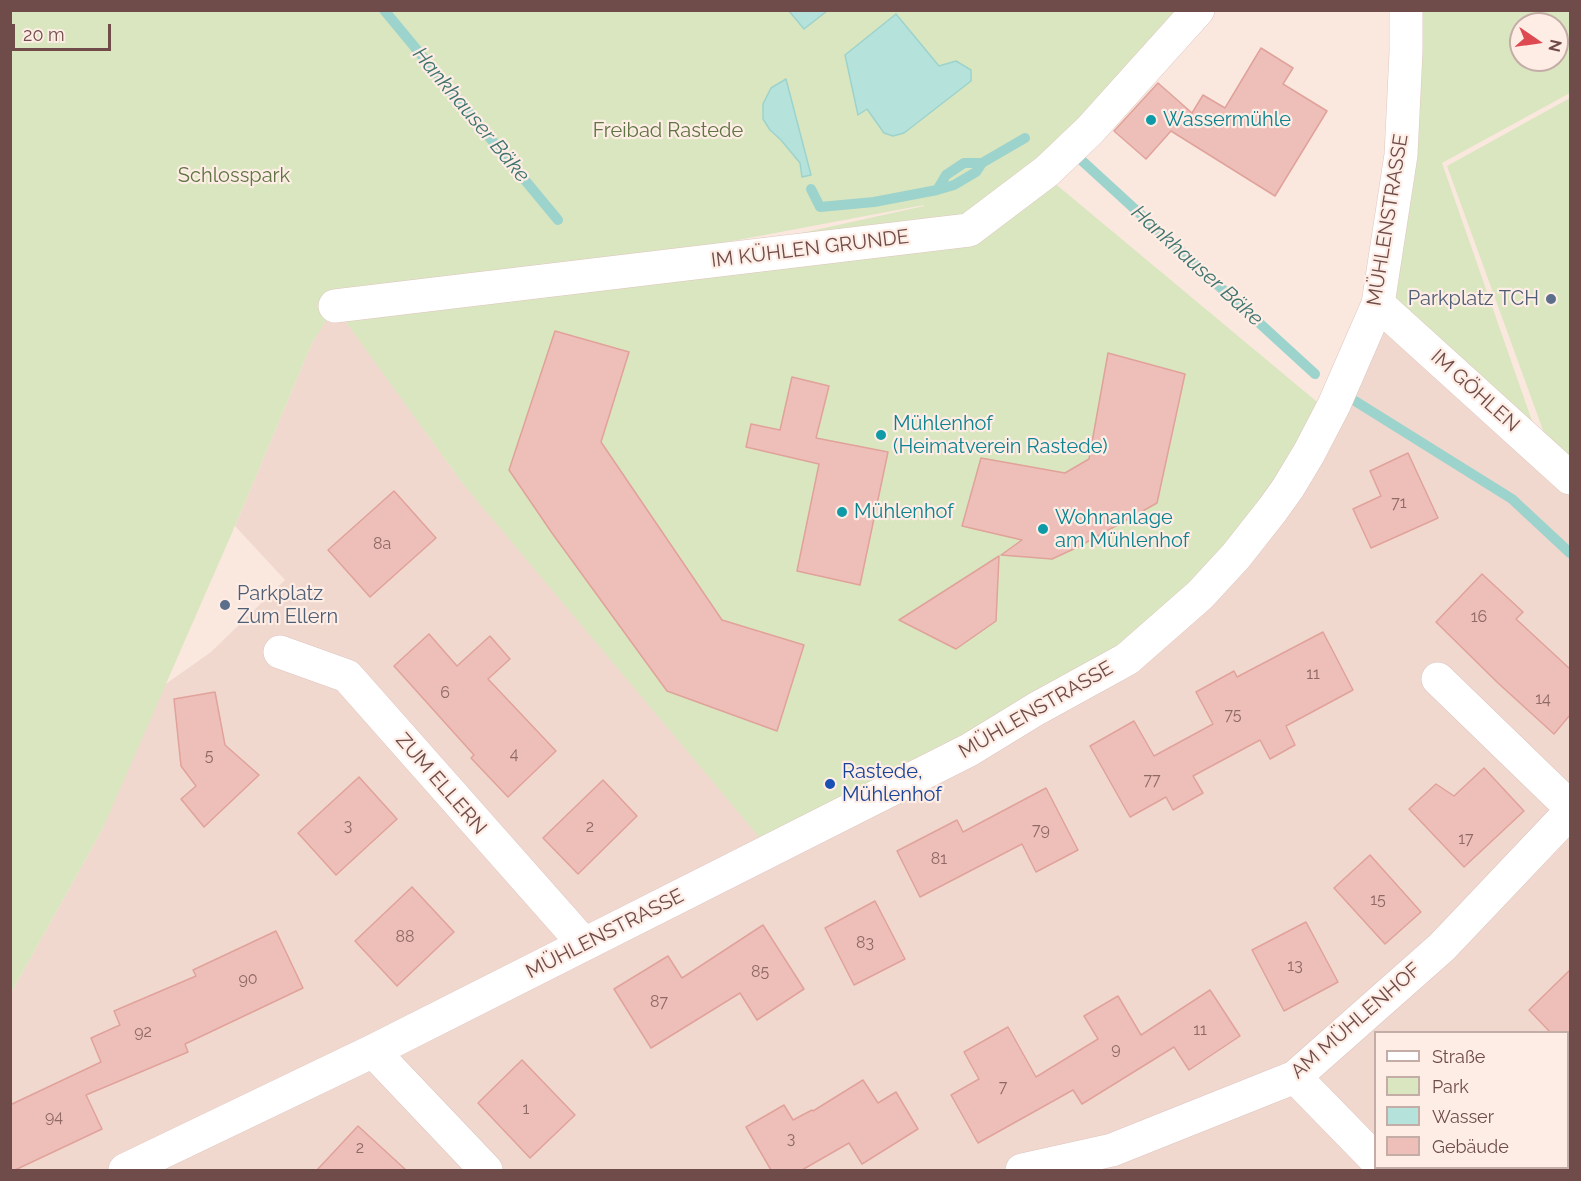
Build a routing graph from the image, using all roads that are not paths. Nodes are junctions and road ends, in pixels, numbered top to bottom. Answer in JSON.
{"nodes":[{"id":1,"x":1198,"y":10,"type":"edge"},
{"id":2,"x":1406,"y":10,"type":"edge"},
{"id":3,"x":1378,"y":304,"type":"junction"},
{"id":4,"x":335,"y":306,"type":"dead end"},
{"id":5,"x":1570,"y":478,"type":"edge"},
{"id":6,"x":280,"y":652,"type":"dead end"},
{"id":7,"x":1438,"y":679,"type":"dead end"},
{"id":8,"x":1570,"y":810,"type":"edge"},
{"id":9,"x":584,"y":944,"type":"junction"},
{"id":10,"x":374,"y":1051,"type":"junction"},
{"id":11,"x":1295,"y":1077,"type":"junction"},
{"id":12,"x":1374,"y":1158,"type":"edge"},
{"id":13,"x":125,"y":1170,"type":"edge"},
{"id":14,"x":486,"y":1170,"type":"edge"},
{"id":15,"x":1022,"y":1170,"type":"edge"}],
"edges":[{"from":1,"to":4,"type":"street","name":"IM KÜHLEN GRUNDE"},
{"from":2,"to":3,"type":"street","name":"MÜHLENSTRASSE"},
{"from":3,"to":5,"type":"street","name":"IM GÖHLEN"},
{"from":3,"to":9,"type":"street","name":"MÜHLENSTRASSE"},
{"from":6,"to":9,"type":"street","name":"ZUM ELLERN"},
{"from":7,"to":8,"type":"street"},
{"from":8,"to":11,"type":"street","name":"AM MÜHLENHOF"},
{"from":9,"to":10,"type":"street","name":"MÜHLENSTRASSE"},
{"from":10,"to":13,"type":"street","name":"MÜHLENSTRASSE"},
{"from":10,"to":14,"type":"street"},
{"from":11,"to":12,"type":"street"},
{"from":11,"to":15,"type":"street","name":"AM MÜHLENHOF"}]}
